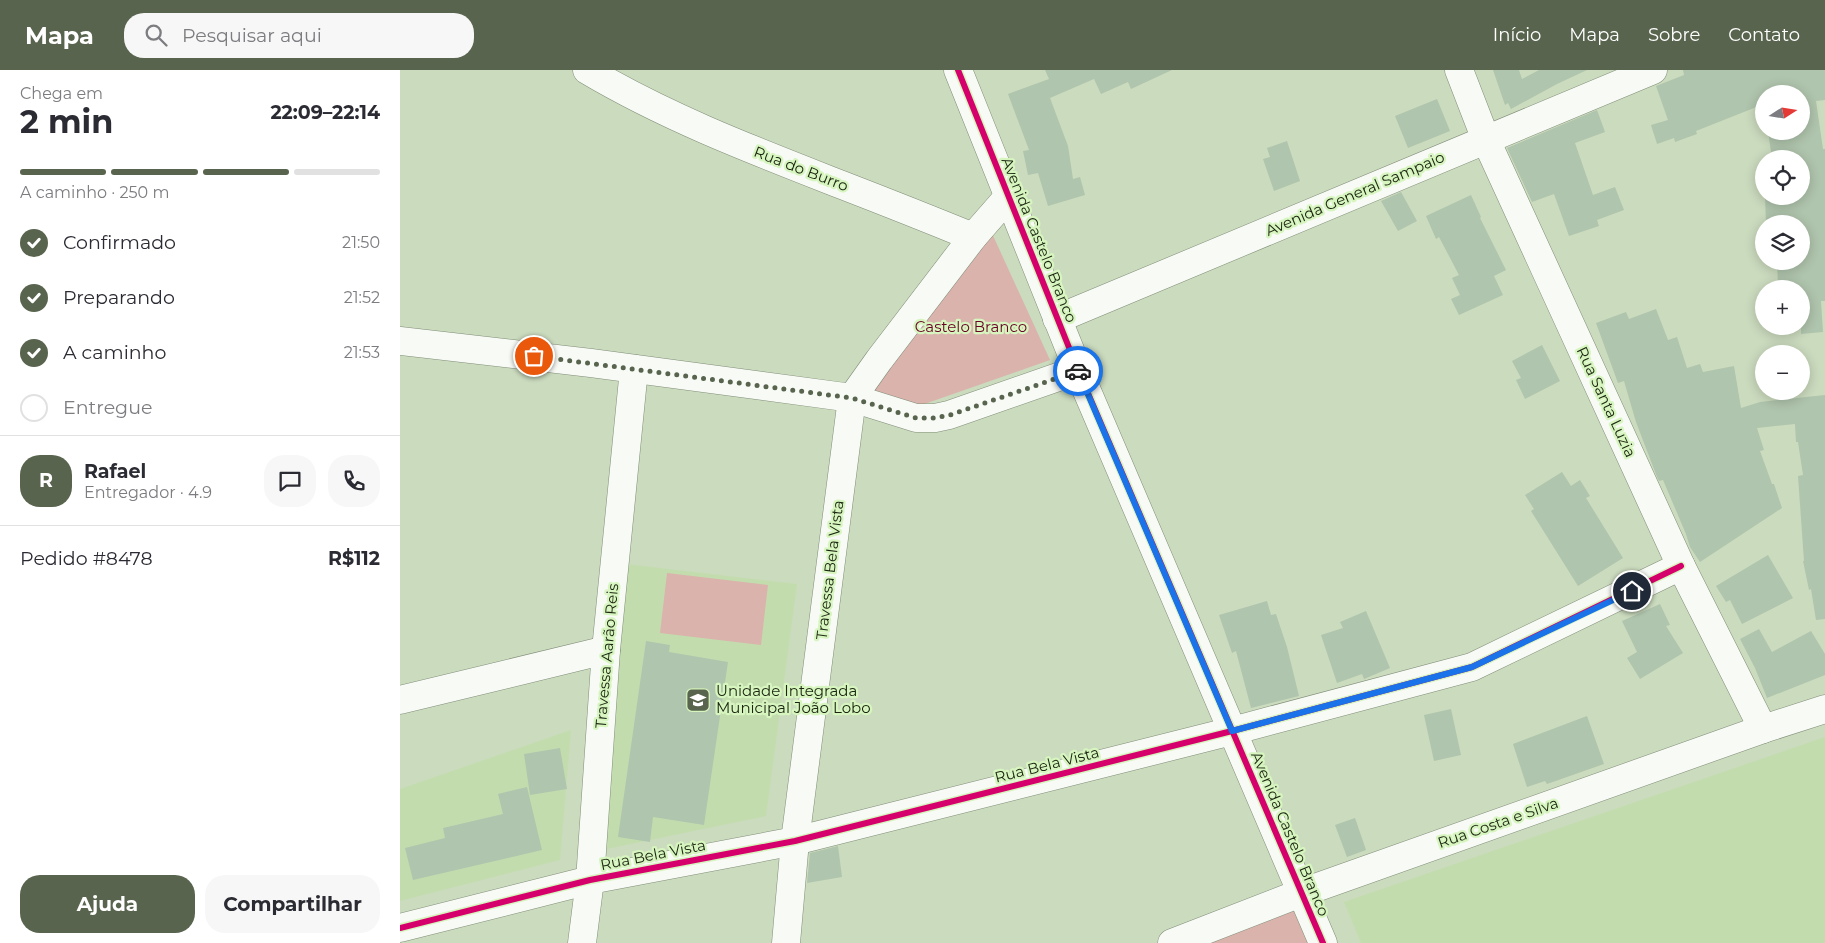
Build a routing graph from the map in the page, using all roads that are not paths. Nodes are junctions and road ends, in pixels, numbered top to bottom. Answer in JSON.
{"nodes":[{"id":1,"x":587,"y":70,"type":"edge"},
{"id":2,"x":960,"y":70,"type":"edge"},
{"id":3,"x":1459,"y":70,"type":"edge"},
{"id":4,"x":1653,"y":70,"type":"edge"},
{"id":5,"x":1486,"y":140,"type":"junction"},
{"id":6,"x":1008,"y":198,"type":"junction"},
{"id":7,"x":972,"y":237,"type":"junction"},
{"id":8,"x":1057,"y":319,"type":"junction"},
{"id":9,"x":400,"y":341,"type":"edge"},
{"id":10,"x":634,"y":369,"type":"junction"},
{"id":11,"x":1078,"y":370,"type":"junction"},
{"id":12,"x":852,"y":398,"type":"junction"},
{"id":13,"x":1681,"y":566,"type":"junction"},
{"id":14,"x":606,"y":650,"type":"junction"},
{"id":15,"x":400,"y":700,"type":"edge"},
{"id":16,"x":1825,"y":709,"type":"edge"},
{"id":17,"x":1763,"y":729,"type":"junction"},
{"id":18,"x":1232,"y":731,"type":"junction"},
{"id":19,"x":795,"y":841,"type":"junction"},
{"id":20,"x":590,"y":880,"type":"junction"},
{"id":21,"x":1301,"y":893,"type":"junction"},
{"id":22,"x":400,"y":928,"type":"edge"},
{"id":23,"x":582,"y":943,"type":"edge"},
{"id":24,"x":786,"y":943,"type":"edge"},
{"id":25,"x":1172,"y":943,"type":"edge"},
{"id":26,"x":1323,"y":943,"type":"edge"}],
"edges":[{"from":1,"to":7,"type":"street","name":"Rua do Burro"},
{"from":2,"to":6,"type":"street","name":"Avenida Castelo Branco"},
{"from":3,"to":5,"type":"street","name":"Rua Santa Luzia"},
{"from":4,"to":5,"type":"street","name":"Avenida General Sampaio"},
{"from":5,"to":8,"type":"street","name":"Avenida General Sampaio"},
{"from":5,"to":13,"type":"street","name":"Rua Santa Luzia"},
{"from":6,"to":7,"type":"street"},
{"from":6,"to":8,"type":"street","name":"Avenida Castelo Branco"},
{"from":7,"to":12,"type":"street","name":"Travessa Bela Vista"},
{"from":8,"to":11,"type":"street","name":"Avenida Castelo Branco"},
{"from":9,"to":10,"type":"street"},
{"from":10,"to":12,"type":"street"},
{"from":10,"to":14,"type":"street","name":"Travessa Aarão Reis"},
{"from":11,"to":12,"type":"street"},
{"from":11,"to":18,"type":"street","name":"Avenida Castelo Branco"},
{"from":12,"to":19,"type":"street","name":"Travessa Bela Vista"},
{"from":13,"to":17,"type":"street","name":"Rua Santa Luzia"},
{"from":13,"to":18,"type":"street","name":"Rua Bela Vista"},
{"from":14,"to":15,"type":"street"},
{"from":14,"to":20,"type":"street","name":"Travessa Aarão Reis"},
{"from":16,"to":17,"type":"street","name":"Rua Costa e Silva"},
{"from":17,"to":21,"type":"street","name":"Rua Costa e Silva"},
{"from":18,"to":19,"type":"street","name":"Rua Bela Vista"},
{"from":18,"to":21,"type":"street","name":"Avenida Castelo Branco"},
{"from":19,"to":20,"type":"street","name":"Rua Bela Vista"},
{"from":19,"to":24,"type":"street","name":"Travessa Bela Vista"},
{"from":20,"to":22,"type":"street","name":"Rua Bela Vista"},
{"from":20,"to":23,"type":"street","name":"Travessa Aarão Reis"},
{"from":21,"to":25,"type":"street","name":"Rua Costa e Silva"},
{"from":21,"to":26,"type":"street","name":"Avenida Castelo Branco"}]}
